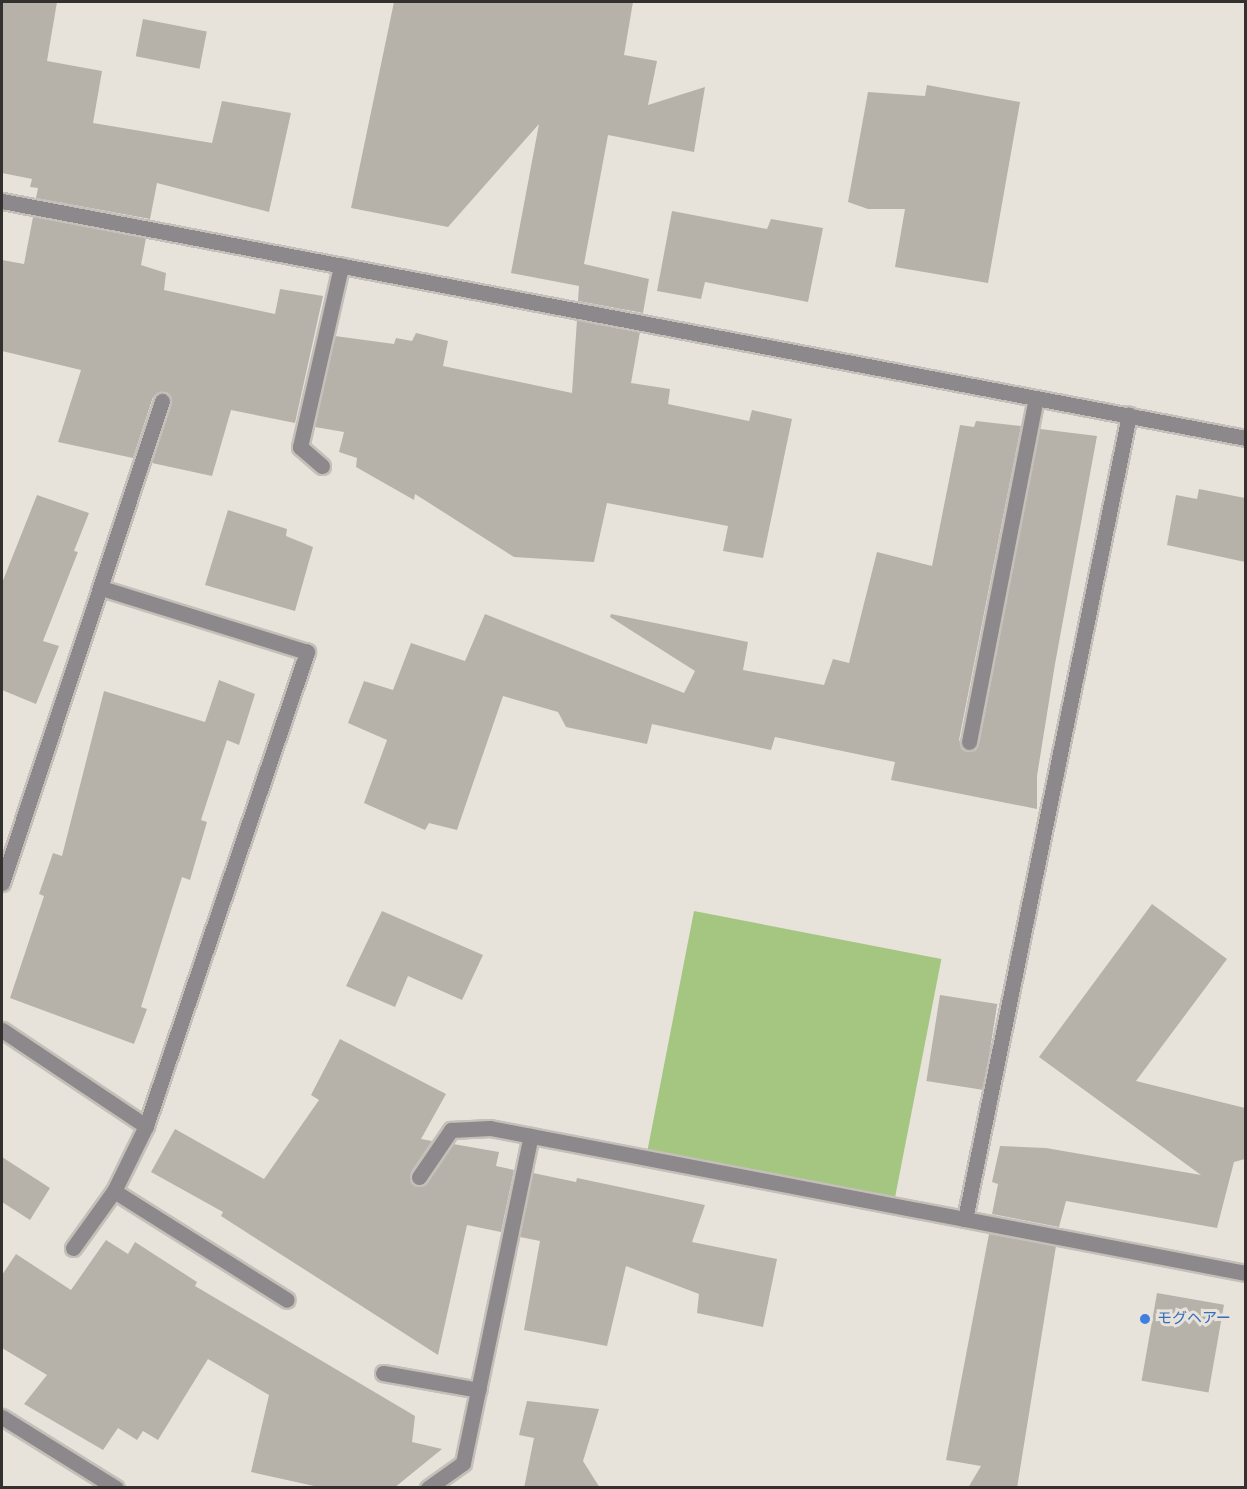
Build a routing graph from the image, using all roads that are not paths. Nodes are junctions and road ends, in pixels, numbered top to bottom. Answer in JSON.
{"nodes":[{"id":1,"x":2,"y":201,"type":"edge"},
{"id":2,"x":341,"y":266,"type":"junction"},
{"id":3,"x":1036,"y":398,"type":"junction"},
{"id":4,"x":162,"y":401,"type":"dead end"},
{"id":5,"x":1129,"y":415,"type":"junction"},
{"id":6,"x":1245,"y":438,"type":"edge"},
{"id":7,"x":322,"y":466,"type":"dead end"},
{"id":8,"x":101,"y":588,"type":"junction"},
{"id":9,"x":969,"y":742,"type":"dead end"},
{"id":10,"x":6,"y":847,"type":"edge"},
{"id":11,"x":2,"y":883,"type":"edge"},
{"id":12,"x":2,"y":1030,"type":"edge"},
{"id":13,"x":146,"y":1126,"type":"junction"},
{"id":14,"x":531,"y":1136,"type":"junction"},
{"id":15,"x":419,"y":1177,"type":"dead end"},
{"id":16,"x":114,"y":1191,"type":"junction"},
{"id":17,"x":965,"y":1219,"type":"junction"},
{"id":18,"x":73,"y":1248,"type":"dead end"},
{"id":19,"x":1245,"y":1273,"type":"edge"},
{"id":20,"x":287,"y":1300,"type":"dead end"},
{"id":21,"x":383,"y":1373,"type":"dead end"},
{"id":22,"x":479,"y":1390,"type":"junction"},
{"id":23,"x":2,"y":1417,"type":"edge"},
{"id":24,"x":116,"y":1488,"type":"edge"},
{"id":25,"x":428,"y":1488,"type":"edge"}],
"edges":[{"from":1,"to":2,"type":"street"},
{"from":2,"to":3,"type":"street"},
{"from":2,"to":7,"type":"street"},
{"from":3,"to":5,"type":"street"},
{"from":3,"to":9,"type":"street"},
{"from":4,"to":8,"type":"street"},
{"from":5,"to":6,"type":"street"},
{"from":5,"to":17,"type":"street"},
{"from":8,"to":10,"type":"street"},
{"from":8,"to":13,"type":"street"},
{"from":10,"to":11,"type":"street"},
{"from":12,"to":13,"type":"street"},
{"from":13,"to":16,"type":"street"},
{"from":14,"to":15,"type":"street"},
{"from":14,"to":17,"type":"street"},
{"from":14,"to":22,"type":"street"},
{"from":16,"to":18,"type":"street"},
{"from":16,"to":20,"type":"street"},
{"from":17,"to":19,"type":"street"},
{"from":21,"to":22,"type":"street"},
{"from":22,"to":25,"type":"street"},
{"from":23,"to":24,"type":"street"}]}
